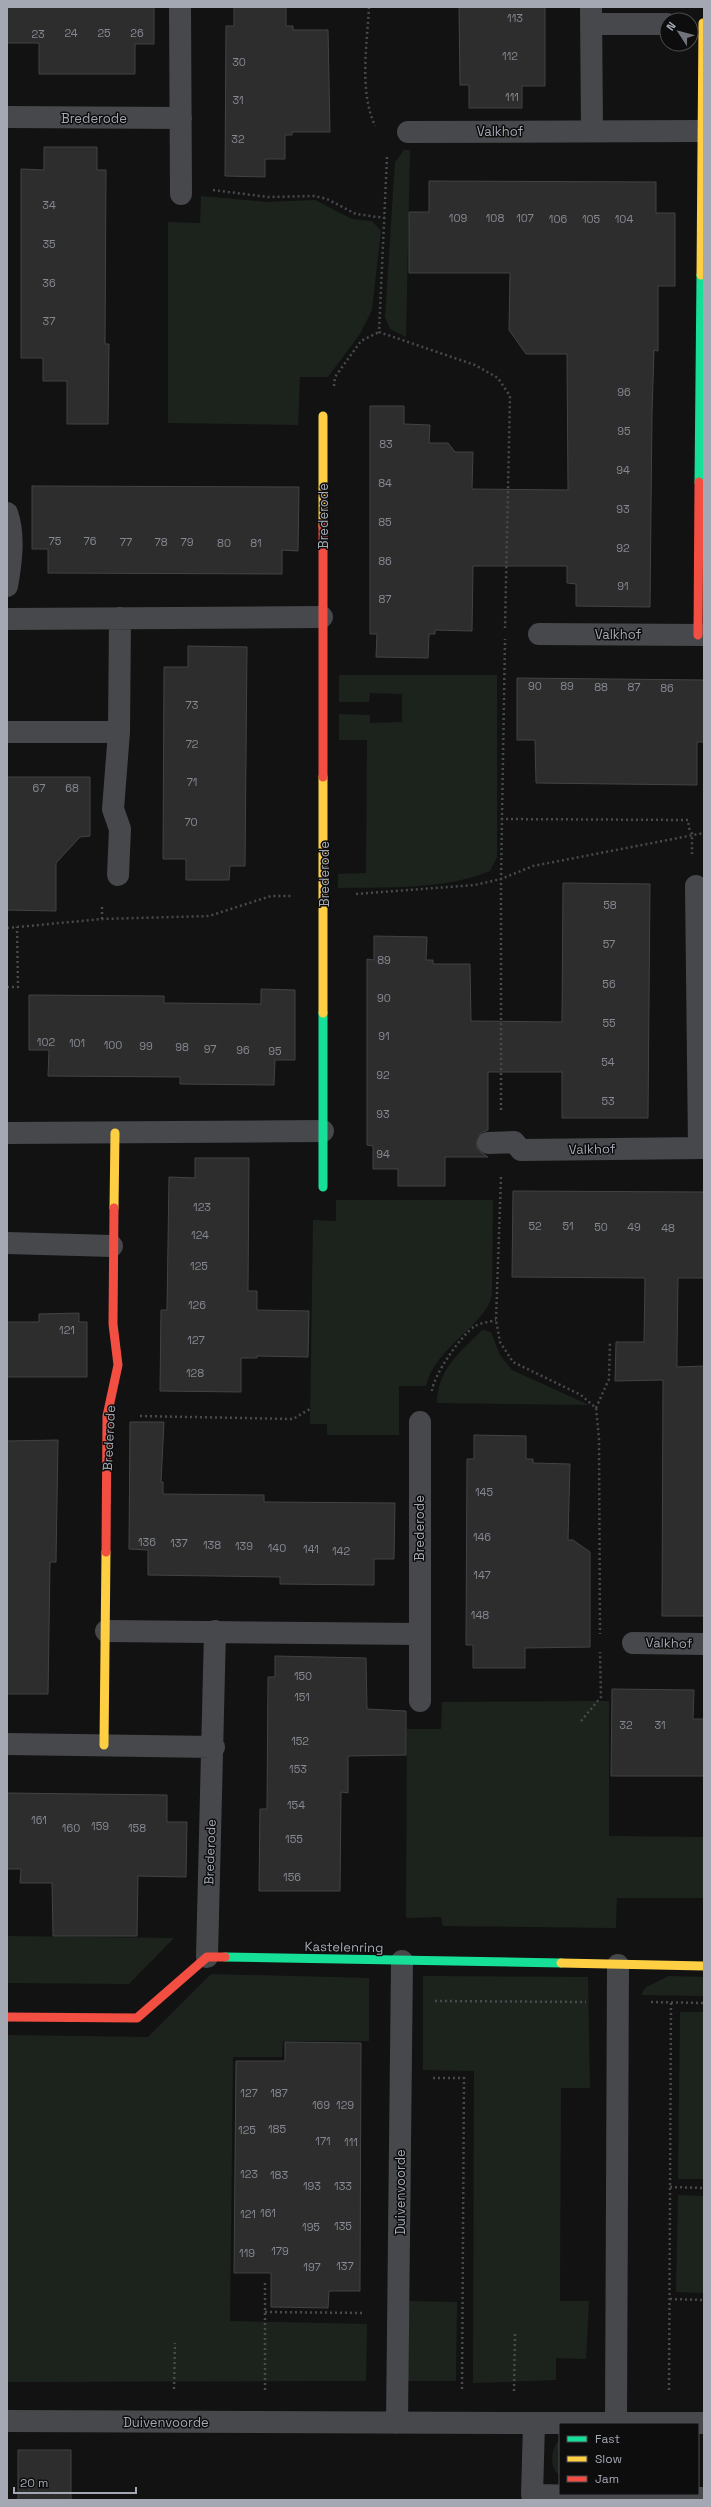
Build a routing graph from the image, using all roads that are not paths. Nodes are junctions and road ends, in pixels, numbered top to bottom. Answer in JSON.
{"nodes":[{"id":1,"x":180,"y":7,"type":"edge"},
{"id":2,"x":591,"y":16,"type":"edge"},
{"id":3,"x":659,"y":23,"type":"edge"},
{"id":4,"x":699,"y":23,"type":"edge"},
{"id":5,"x":7,"y":117,"type":"edge"},
{"id":6,"x":181,"y":118,"type":"junction"},
{"id":7,"x":592,"y":131,"type":"junction"},
{"id":8,"x":702,"y":131,"type":"junction"},
{"id":9,"x":408,"y":132,"type":"dead end"},
{"id":10,"x":181,"y":189,"type":"road end"},
{"id":11,"x":323,"y":416,"type":"road end"},
{"id":12,"x":7,"y":513,"type":"edge"},
{"id":13,"x":702,"y":516,"type":"edge"},
{"id":14,"x":7,"y":586,"type":"edge"},
{"id":15,"x":322,"y":617,"type":"junction"},
{"id":16,"x":120,"y":618,"type":"junction"},
{"id":17,"x":7,"y":619,"type":"edge"},
{"id":18,"x":539,"y":634,"type":"dead end"},
{"id":19,"x":701,"y":635,"type":"edge"},
{"id":20,"x":7,"y":732,"type":"edge"},
{"id":21,"x":120,"y":732,"type":"junction"},
{"id":22,"x":118,"y":875,"type":"dead end"},
{"id":23,"x":696,"y":886,"type":"dead end"},
{"id":24,"x":700,"y":1032,"type":"edge"},
{"id":25,"x":323,"y":1131,"type":"junction"},
{"id":26,"x":7,"y":1133,"type":"edge"},
{"id":27,"x":115,"y":1133,"type":"junction"},
{"id":28,"x":495,"y":1142,"type":"road end"},
{"id":29,"x":702,"y":1148,"type":"edge"},
{"id":30,"x":323,"y":1188,"type":"dead end"},
{"id":31,"x":7,"y":1243,"type":"edge"},
{"id":32,"x":112,"y":1246,"type":"junction"},
{"id":33,"x":420,"y":1422,"type":"road end"},
{"id":34,"x":106,"y":1631,"type":"junction"},
{"id":35,"x":216,"y":1631,"type":"junction"},
{"id":36,"x":419,"y":1634,"type":"junction"},
{"id":37,"x":633,"y":1643,"type":"road end"},
{"id":38,"x":704,"y":1644,"type":"edge"},
{"id":39,"x":420,"y":1701,"type":"dead end"},
{"id":40,"x":7,"y":1744,"type":"edge"},
{"id":41,"x":104,"y":1745,"type":"junction"},
{"id":42,"x":214,"y":1747,"type":"junction"},
{"id":43,"x":207,"y":1957,"type":"junction"},
{"id":44,"x":402,"y":1961,"type":"junction"},
{"id":45,"x":618,"y":1966,"type":"junction"},
{"id":46,"x":704,"y":1966,"type":"edge"},
{"id":47,"x":7,"y":2017,"type":"edge"},
{"id":48,"x":7,"y":2421,"type":"edge"},
{"id":49,"x":616,"y":2422,"type":"junction"},
{"id":50,"x":397,"y":2423,"type":"junction"},
{"id":51,"x":524,"y":2423,"type":"junction"},
{"id":52,"x":704,"y":2423,"type":"edge"},
{"id":53,"x":704,"y":2498,"type":"edge"}],
"edges":[{"from":1,"to":6,"type":"street"},
{"from":2,"to":3,"type":"street"},
{"from":2,"to":7,"type":"street"},
{"from":4,"to":8,"type":"street","name":"Valkhof"},
{"from":5,"to":6,"type":"street","name":"Brederode"},
{"from":6,"to":10,"type":"street"},
{"from":7,"to":8,"type":"street","name":"Valkhof"},
{"from":7,"to":9,"type":"street","name":"Valkhof"},
{"from":8,"to":13,"type":"street","name":"Valkhof"},
{"from":11,"to":15,"type":"street","name":"Brederode"},
{"from":12,"to":14,"type":"street"},
{"from":13,"to":19,"type":"street","name":"Valkhof"},
{"from":15,"to":16,"type":"street"},
{"from":15,"to":25,"type":"street","name":"Brederode"},
{"from":16,"to":17,"type":"street"},
{"from":16,"to":21,"type":"street"},
{"from":18,"to":19,"type":"street","name":"Valkhof"},
{"from":20,"to":21,"type":"street"},
{"from":21,"to":22,"type":"street"},
{"from":23,"to":24,"type":"street","name":"Valkhof"},
{"from":24,"to":29,"type":"street","name":"Valkhof"},
{"from":25,"to":27,"type":"street"},
{"from":25,"to":30,"type":"street","name":"Brederode"},
{"from":26,"to":27,"type":"street"},
{"from":27,"to":32,"type":"street","name":"Brederode"},
{"from":28,"to":29,"type":"street","name":"Valkhof"},
{"from":31,"to":32,"type":"street"},
{"from":32,"to":34,"type":"street","name":"Brederode"},
{"from":33,"to":36,"type":"street","name":"Brederode"},
{"from":34,"to":35,"type":"street"},
{"from":34,"to":41,"type":"street","name":"Brederode"},
{"from":35,"to":36,"type":"street"},
{"from":35,"to":42,"type":"street","name":"Brederode"},
{"from":36,"to":39,"type":"street","name":"Brederode"},
{"from":37,"to":38,"type":"street","name":"Valkhof"},
{"from":40,"to":41,"type":"street"},
{"from":41,"to":42,"type":"street"},
{"from":42,"to":43,"type":"street","name":"Brederode"},
{"from":43,"to":44,"type":"street","name":"Kastelenring"},
{"from":43,"to":47,"type":"street"},
{"from":44,"to":45,"type":"street","name":"Kastelenring"},
{"from":44,"to":50,"type":"street","name":"Duivenvoorde"},
{"from":45,"to":46,"type":"street","name":"Kastelenring"},
{"from":45,"to":49,"type":"street"},
{"from":48,"to":50,"type":"street","name":"Duivenvoorde"},
{"from":49,"to":51,"type":"street","name":"Duivenvoorde"},
{"from":49,"to":52,"type":"street","name":"Duivenvoorde"},
{"from":50,"to":51,"type":"street","name":"Duivenvoorde"},
{"from":51,"to":53,"type":"street"}]}
